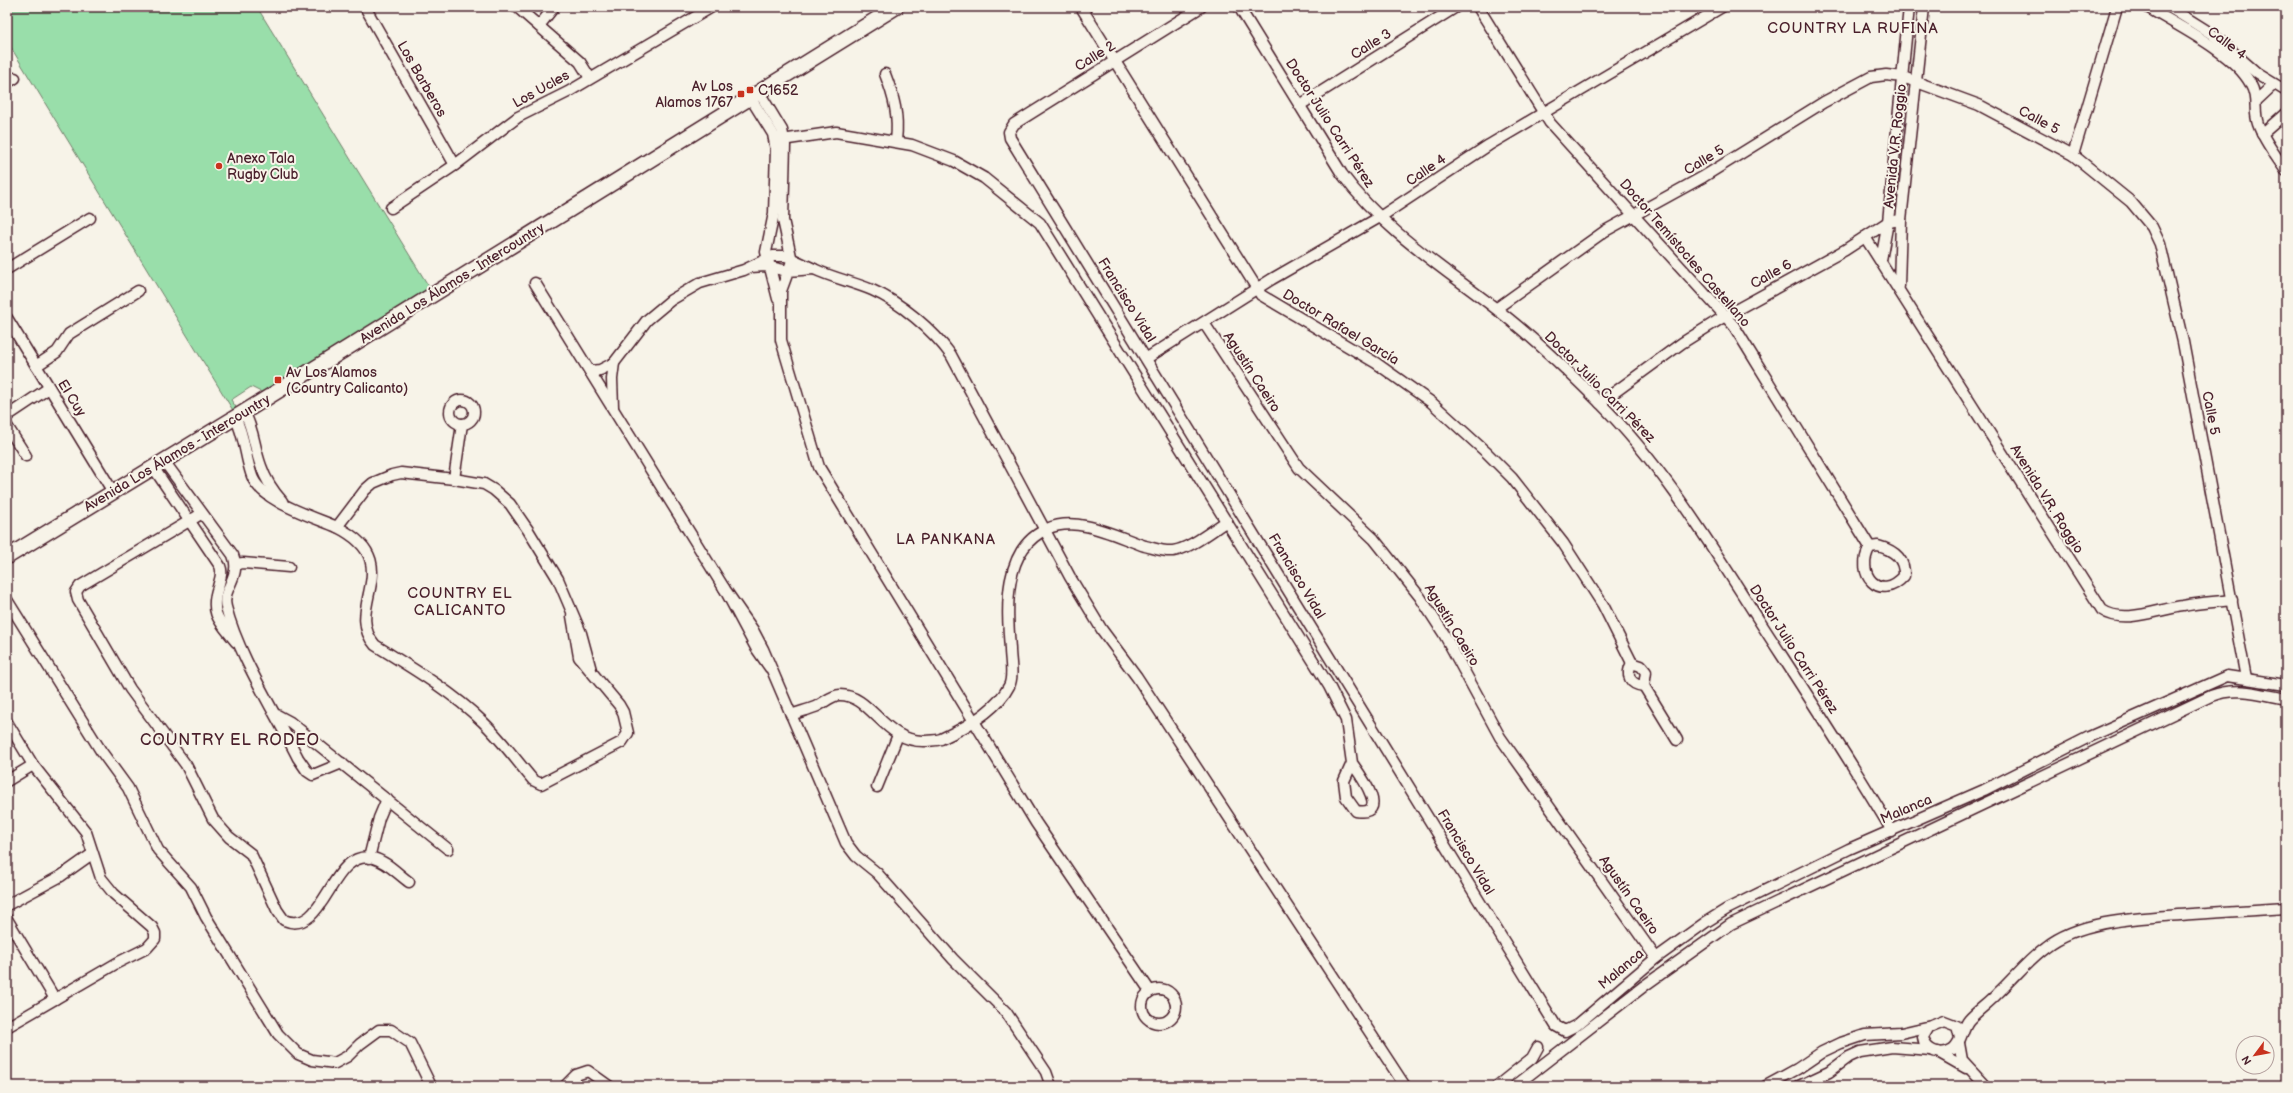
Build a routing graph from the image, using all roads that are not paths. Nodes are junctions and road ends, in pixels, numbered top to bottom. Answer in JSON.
{"nodes":[{"id":1,"x":365,"y":7,"type":"edge"},
{"id":2,"x":517,"y":7,"type":"edge"},
{"id":3,"x":554,"y":7,"type":"edge"},
{"id":4,"x":712,"y":7,"type":"edge"},
{"id":5,"x":896,"y":7,"type":"edge"},
{"id":6,"x":1081,"y":7,"type":"edge"},
{"id":7,"x":1201,"y":7,"type":"edge"},
{"id":8,"x":1240,"y":7,"type":"edge"},
{"id":9,"x":1456,"y":7,"type":"edge"},
{"id":10,"x":1478,"y":7,"type":"edge"},
{"id":11,"x":1722,"y":7,"type":"edge"},
{"id":12,"x":1909,"y":7,"type":"edge"},
{"id":13,"x":1924,"y":7,"type":"edge"},
{"id":14,"x":2117,"y":7,"type":"edge"},
{"id":15,"x":2147,"y":7,"type":"edge"},
{"id":16,"x":2169,"y":7,"type":"edge"},
{"id":17,"x":539,"y":26,"type":"junction"},
{"id":18,"x":1114,"y":60,"type":"junction"},
{"id":19,"x":885,"y":74,"type":"dead end"},
{"id":20,"x":1903,"y":77,"type":"junction"},
{"id":21,"x":590,"y":78,"type":"junction"},
{"id":22,"x":1916,"y":80,"type":"junction"},
{"id":23,"x":2273,"y":85,"type":"junction"},
{"id":24,"x":2286,"y":91,"type":"edge"},
{"id":25,"x":755,"y":95,"type":"junction"},
{"id":26,"x":2257,"y":100,"type":"junction"},
{"id":27,"x":1300,"y":105,"type":"junction"},
{"id":28,"x":2286,"y":112,"type":"edge"},
{"id":29,"x":1544,"y":114,"type":"junction"},
{"id":30,"x":1009,"y":132,"type":"joint"},
{"id":31,"x":2262,"y":134,"type":"junction"},
{"id":32,"x":780,"y":141,"type":"junction"},
{"id":33,"x":896,"y":142,"type":"junction"},
{"id":34,"x":2073,"y":155,"type":"junction"},
{"id":35,"x":455,"y":165,"type":"junction"},
{"id":36,"x":2286,"y":171,"type":"edge"},
{"id":37,"x":391,"y":208,"type":"dead end"},
{"id":38,"x":1634,"y":215,"type":"junction"},
{"id":39,"x":1380,"y":217,"type":"junction"},
{"id":40,"x":90,"y":218,"type":"dead end"},
{"id":41,"x":1901,"y":220,"type":"junction"},
{"id":42,"x":1888,"y":222,"type":"junction"},
{"id":43,"x":1865,"y":237,"type":"junction"},
{"id":44,"x":791,"y":259,"type":"junction"},
{"id":45,"x":1881,"y":260,"type":"junction"},
{"id":46,"x":768,"y":262,"type":"junction"},
{"id":47,"x":7,"y":269,"type":"edge"},
{"id":48,"x":814,"y":269,"type":"junction"},
{"id":49,"x":788,"y":271,"type":"junction"},
{"id":50,"x":535,"y":283,"type":"dead end"},
{"id":51,"x":1256,"y":288,"type":"junction"},
{"id":52,"x":1899,"y":288,"type":"junction"},
{"id":53,"x":138,"y":291,"type":"dead end"},
{"id":54,"x":779,"y":303,"type":"junction"},
{"id":55,"x":1497,"y":308,"type":"junction"},
{"id":56,"x":1725,"y":316,"type":"junction"},
{"id":57,"x":7,"y":318,"type":"edge"},
{"id":58,"x":1204,"y":323,"type":"junction"},
{"id":59,"x":1147,"y":358,"type":"junction"},
{"id":60,"x":614,"y":363,"type":"junction"},
{"id":61,"x":36,"y":366,"type":"junction"},
{"id":62,"x":590,"y":371,"type":"junction"},
{"id":63,"x":50,"y":388,"type":"junction"},
{"id":64,"x":1600,"y":403,"type":"junction"},
{"id":65,"x":613,"y":409,"type":"junction"},
{"id":66,"x":240,"y":415,"type":"junction"},
{"id":67,"x":7,"y":416,"type":"edge"},
{"id":68,"x":462,"y":424,"type":"dead end"},
{"id":69,"x":7,"y":426,"type":"edge"},
{"id":70,"x":26,"y":456,"type":"dead end"},
{"id":71,"x":159,"y":464,"type":"junction"},
{"id":72,"x":454,"y":479,"type":"junction"},
{"id":73,"x":113,"y":492,"type":"junction"},
{"id":74,"x":201,"y":514,"type":"junction"},
{"id":75,"x":190,"y":521,"type":"junction"},
{"id":76,"x":1227,"y":521,"type":"junction"},
{"id":77,"x":337,"y":527,"type":"junction"},
{"id":78,"x":1046,"y":530,"type":"junction"},
{"id":79,"x":1870,"y":547,"type":"junction"},
{"id":80,"x":7,"y":557,"type":"edge"},
{"id":81,"x":236,"y":564,"type":"junction"},
{"id":82,"x":289,"y":567,"type":"dead end"},
{"id":83,"x":7,"y":600,"type":"edge"},
{"id":84,"x":2232,"y":600,"type":"junction"},
{"id":85,"x":242,"y":650,"type":"junction"},
{"id":86,"x":1632,"y":663,"type":"junction"},
{"id":87,"x":2246,"y":678,"type":"junction"},
{"id":88,"x":2286,"y":685,"type":"edge"},
{"id":89,"x":1644,"y":686,"type":"junction"},
{"id":90,"x":2286,"y":699,"type":"edge"},
{"id":91,"x":277,"y":715,"type":"junction"},
{"id":92,"x":792,"y":715,"type":"junction"},
{"id":93,"x":973,"y":721,"type":"junction"},
{"id":94,"x":7,"y":722,"type":"edge"},
{"id":95,"x":898,"y":734,"type":"junction"},
{"id":96,"x":1677,"y":740,"type":"dead end"},
{"id":97,"x":342,"y":763,"type":"junction"},
{"id":98,"x":1352,"y":763,"type":"dead end"},
{"id":99,"x":33,"y":765,"type":"junction"},
{"id":100,"x":7,"y":781,"type":"edge"},
{"id":101,"x":877,"y":787,"type":"dead end"},
{"id":102,"x":388,"y":799,"type":"junction"},
{"id":103,"x":1892,"y":831,"type":"junction"},
{"id":104,"x":448,"y":849,"type":"dead end"},
{"id":105,"x":92,"y":854,"type":"junction"},
{"id":106,"x":369,"y":858,"type":"junction"},
{"id":107,"x":409,"y":882,"type":"dead end"},
{"id":108,"x":7,"y":905,"type":"edge"},
{"id":109,"x":2286,"y":908,"type":"edge"},
{"id":110,"x":7,"y":919,"type":"edge"},
{"id":111,"x":1656,"y":958,"type":"junction"},
{"id":112,"x":1150,"y":991,"type":"dead end"},
{"id":113,"x":55,"y":999,"type":"junction"},
{"id":114,"x":1977,"y":1011,"type":"junction"},
{"id":115,"x":1944,"y":1021,"type":"junction"},
{"id":116,"x":1931,"y":1026,"type":"junction"},
{"id":117,"x":7,"y":1027,"type":"edge"},
{"id":118,"x":1565,"y":1031,"type":"joint"},
{"id":119,"x":1959,"y":1040,"type":"junction"},
{"id":120,"x":1538,"y":1047,"type":"dead end"},
{"id":121,"x":1934,"y":1051,"type":"junction"},
{"id":122,"x":1972,"y":1072,"type":"junction"},
{"id":123,"x":432,"y":1086,"type":"edge"},
{"id":124,"x":566,"y":1086,"type":"edge"},
{"id":125,"x":608,"y":1086,"type":"edge"},
{"id":126,"x":1051,"y":1086,"type":"edge"},
{"id":127,"x":1405,"y":1086,"type":"edge"},
{"id":128,"x":1496,"y":1086,"type":"edge"},
{"id":129,"x":1515,"y":1086,"type":"edge"},
{"id":130,"x":1766,"y":1086,"type":"edge"},
{"id":131,"x":1799,"y":1086,"type":"edge"},
{"id":132,"x":1986,"y":1086,"type":"edge"}],
"edges":[{"from":1,"to":35,"type":"street","name":"Los Barberos"},
{"from":2,"to":17,"type":"street"},
{"from":3,"to":17,"type":"street"},
{"from":4,"to":21,"type":"street","name":"Los Ucles"},
{"from":5,"to":25,"type":"main road","name":"Avenida Los Álamos - Intercountry"},
{"from":6,"to":18,"type":"street","name":"Doctor Rafael García"},
{"from":7,"to":18,"type":"street","name":"Calle 2"},
{"from":8,"to":27,"type":"street","name":"Doctor Julio Carri Pérez"},
{"from":9,"to":27,"type":"street","name":"Calle 3"},
{"from":10,"to":29,"type":"street","name":"Doctor Temístocles Castellano"},
{"from":11,"to":29,"type":"street","name":"Calle 4"},
{"from":12,"to":20,"type":"street","name":"Avenida V.R. Roggio"},
{"from":13,"to":22,"type":"street","name":"Avenida V.R. Roggio"},
{"from":14,"to":34,"type":"street"},
{"from":15,"to":26,"type":"street","name":"Calle 4"},
{"from":16,"to":23,"type":"street","name":"Calle 4"},
{"from":17,"to":21,"type":"street"},
{"from":18,"to":30,"type":"street","name":"Calle 2"},
{"from":18,"to":51,"type":"street","name":"Doctor Rafael García"},
{"from":19,"to":33,"type":"street"},
{"from":20,"to":22,"type":"street","name":"Calle 5"},
{"from":20,"to":38,"type":"street","name":"Calle 5"},
{"from":20,"to":42,"type":"street","name":"Avenida V.R. Roggio"},
{"from":21,"to":35,"type":"street","name":"Los Ucles"},
{"from":22,"to":34,"type":"street","name":"Calle 5"},
{"from":22,"to":41,"type":"street","name":"Avenida V.R. Roggio"},
{"from":23,"to":24,"type":"street","name":"Calle 4"},
{"from":23,"to":26,"type":"street"},
{"from":25,"to":32,"type":"street"},
{"from":25,"to":66,"type":"main road","name":"Avenida Los Álamos - Intercountry"},
{"from":26,"to":31,"type":"street"},
{"from":27,"to":39,"type":"street","name":"Doctor Julio Carri Pérez"},
{"from":28,"to":31,"type":"street"},
{"from":29,"to":38,"type":"street","name":"Doctor Temístocles Castellano"},
{"from":29,"to":39,"type":"street","name":"Calle 4"},
{"from":30,"to":59,"type":"street","name":"Francisco Vidal"},
{"from":31,"to":36,"type":"street"},
{"from":32,"to":33,"type":"street"},
{"from":32,"to":44,"type":"street"},
{"from":32,"to":46,"type":"street"},
{"from":33,"to":76,"type":"street"},
{"from":34,"to":84,"type":"street","name":"Calle 5"},
{"from":35,"to":37,"type":"street","name":"Los Ucles"},
{"from":38,"to":55,"type":"street","name":"Calle 5"},
{"from":38,"to":56,"type":"street","name":"Doctor Temístocles Castellano"},
{"from":39,"to":51,"type":"street","name":"Calle 4"},
{"from":39,"to":55,"type":"street","name":"Doctor Julio Carri Pérez"},
{"from":40,"to":47,"type":"street"},
{"from":41,"to":42,"type":"street","name":"Calle 6"},
{"from":41,"to":52,"type":"street","name":"Avenida V.R. Roggio"},
{"from":42,"to":43,"type":"street","name":"Calle 6"},
{"from":42,"to":45,"type":"street","name":"Avenida V.R. Roggio"},
{"from":43,"to":45,"type":"street","name":"Avenida V.R. Roggio"},
{"from":43,"to":56,"type":"street","name":"Calle 6"},
{"from":44,"to":46,"type":"street"},
{"from":44,"to":48,"type":"street"},
{"from":44,"to":49,"type":"street"},
{"from":45,"to":52,"type":"street","name":"Avenida V.R. Roggio"},
{"from":46,"to":49,"type":"street"},
{"from":46,"to":54,"type":"street"},
{"from":46,"to":60,"type":"street"},
{"from":48,"to":49,"type":"street"},
{"from":48,"to":78,"type":"street"},
{"from":49,"to":54,"type":"street"},
{"from":50,"to":62,"type":"street"},
{"from":51,"to":58,"type":"street","name":"Calle 4"},
{"from":51,"to":86,"type":"street","name":"Doctor Rafael García"},
{"from":52,"to":84,"type":"street","name":"Avenida V.R. Roggio"},
{"from":53,"to":61,"type":"street"},
{"from":54,"to":93,"type":"street"},
{"from":55,"to":64,"type":"street","name":"Doctor Julio Carri Pérez"},
{"from":56,"to":64,"type":"street","name":"Calle 6"},
{"from":56,"to":79,"type":"street","name":"Doctor Temístocles Castellano"},
{"from":57,"to":61,"type":"street","name":"El Cuy"},
{"from":58,"to":59,"type":"street","name":"Calle 4"},
{"from":58,"to":111,"type":"street","name":"Agustín Caeiro"},
{"from":59,"to":118,"type":"street","name":"Francisco Vidal"},
{"from":60,"to":62,"type":"street"},
{"from":60,"to":65,"type":"street"},
{"from":61,"to":63,"type":"street","name":"El Cuy"},
{"from":62,"to":65,"type":"street"},
{"from":63,"to":67,"type":"street"},
{"from":63,"to":73,"type":"street","name":"El Cuy"},
{"from":64,"to":103,"type":"street","name":"Doctor Julio Carri Pérez"},
{"from":65,"to":92,"type":"street"},
{"from":66,"to":71,"type":"main road","name":"Avenida Los Álamos - Intercountry"},
{"from":66,"to":77,"type":"street"},
{"from":68,"to":72,"type":"street"},
{"from":69,"to":70,"type":"street"},
{"from":71,"to":73,"type":"main road","name":"Avenida Los Álamos - Intercountry"},
{"from":71,"to":74,"type":"street"},
{"from":71,"to":75,"type":"street"},
{"from":72,"to":77,"type":"street"},
{"from":72,"to":77,"type":"street"},
{"from":73,"to":80,"type":"main road","name":"Avenida Los Álamos - Intercountry"},
{"from":74,"to":75,"type":"street"},
{"from":74,"to":81,"type":"street"},
{"from":75,"to":85,"type":"street"},
{"from":75,"to":106,"type":"street"},
{"from":76,"to":78,"type":"street"},
{"from":76,"to":98,"type":"street"},
{"from":78,"to":93,"type":"street"},
{"from":78,"to":127,"type":"street"},
{"from":79,"to":79,"type":"street"},
{"from":81,"to":82,"type":"street"},
{"from":81,"to":85,"type":"street"},
{"from":83,"to":123,"type":"street"},
{"from":84,"to":87,"type":"street","name":"Calle 5"},
{"from":85,"to":91,"type":"street"},
{"from":86,"to":89,"type":"street","name":"Doctor Rafael García"},
{"from":86,"to":89,"type":"street","name":"Doctor Rafael García"},
{"from":87,"to":88,"type":"street","name":"Malanca"},
{"from":87,"to":103,"type":"street","name":"Malanca"},
{"from":89,"to":96,"type":"street","name":"Doctor Rafael García"},
{"from":90,"to":129,"type":"street"},
{"from":91,"to":97,"type":"street"},
{"from":91,"to":97,"type":"street"},
{"from":92,"to":95,"type":"street"},
{"from":92,"to":126,"type":"street"},
{"from":93,"to":95,"type":"street"},
{"from":93,"to":112,"type":"street"},
{"from":94,"to":99,"type":"street"},
{"from":95,"to":101,"type":"street"},
{"from":97,"to":102,"type":"street"},
{"from":99,"to":100,"type":"street"},
{"from":99,"to":105,"type":"street"},
{"from":102,"to":104,"type":"street"},
{"from":102,"to":106,"type":"street"},
{"from":103,"to":111,"type":"street","name":"Malanca"},
{"from":105,"to":108,"type":"street"},
{"from":105,"to":113,"type":"street"},
{"from":106,"to":107,"type":"street"},
{"from":109,"to":114,"type":"street"},
{"from":110,"to":113,"type":"street"},
{"from":111,"to":118,"type":"street","name":"Malanca"},
{"from":113,"to":117,"type":"street"},
{"from":114,"to":115,"type":"street"},
{"from":114,"to":119,"type":"street"},
{"from":115,"to":116,"type":"street"},
{"from":115,"to":119,"type":"street"},
{"from":116,"to":121,"type":"street"},
{"from":116,"to":130,"type":"street"},
{"from":119,"to":121,"type":"street"},
{"from":119,"to":122,"type":"street"},
{"from":120,"to":128,"type":"street"},
{"from":121,"to":122,"type":"street"},
{"from":121,"to":131,"type":"street"},
{"from":122,"to":132,"type":"street"},
{"from":124,"to":125,"type":"street"}]}
